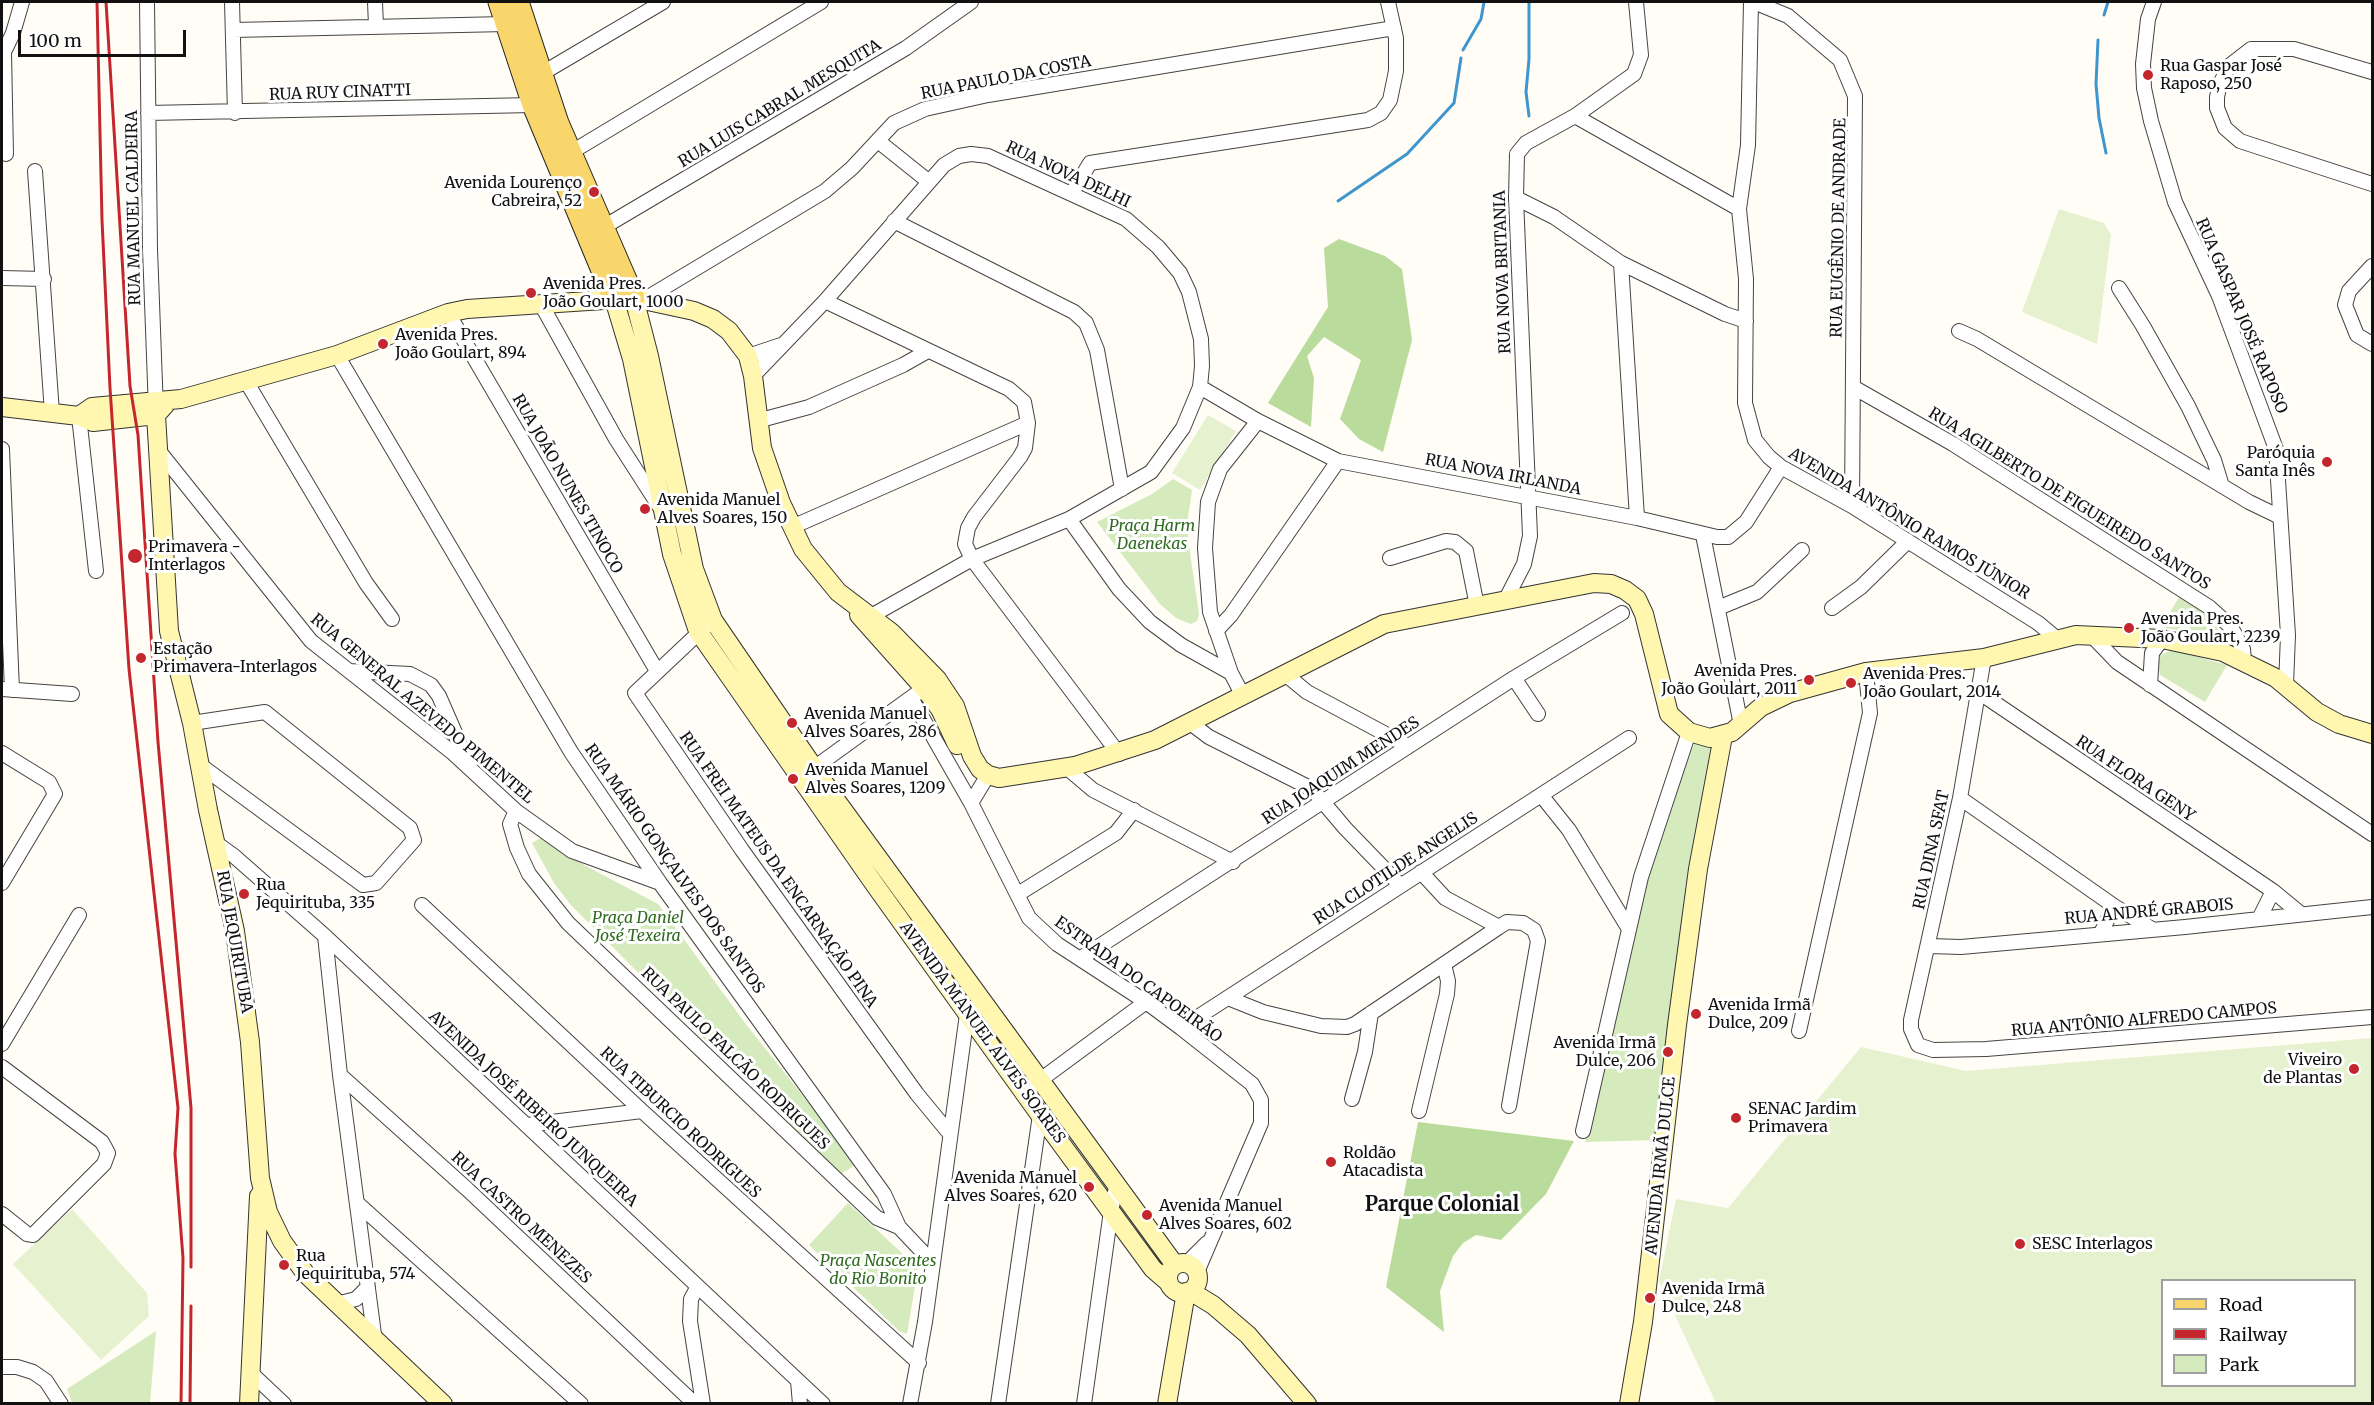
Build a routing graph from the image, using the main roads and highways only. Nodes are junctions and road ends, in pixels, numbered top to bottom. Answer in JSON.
{"nodes":[{"id":1,"x":499,"y":2,"type":"edge"},
{"id":2,"x":518,"y":2,"type":"edge"},
{"id":3,"x":563,"y":157,"type":"junction"}],
"edges":[{"from":1,"to":3,"type":"main road"},
{"from":2,"to":3,"type":"main road"},
{"from":3,"to":3,"type":"main road"}]}
